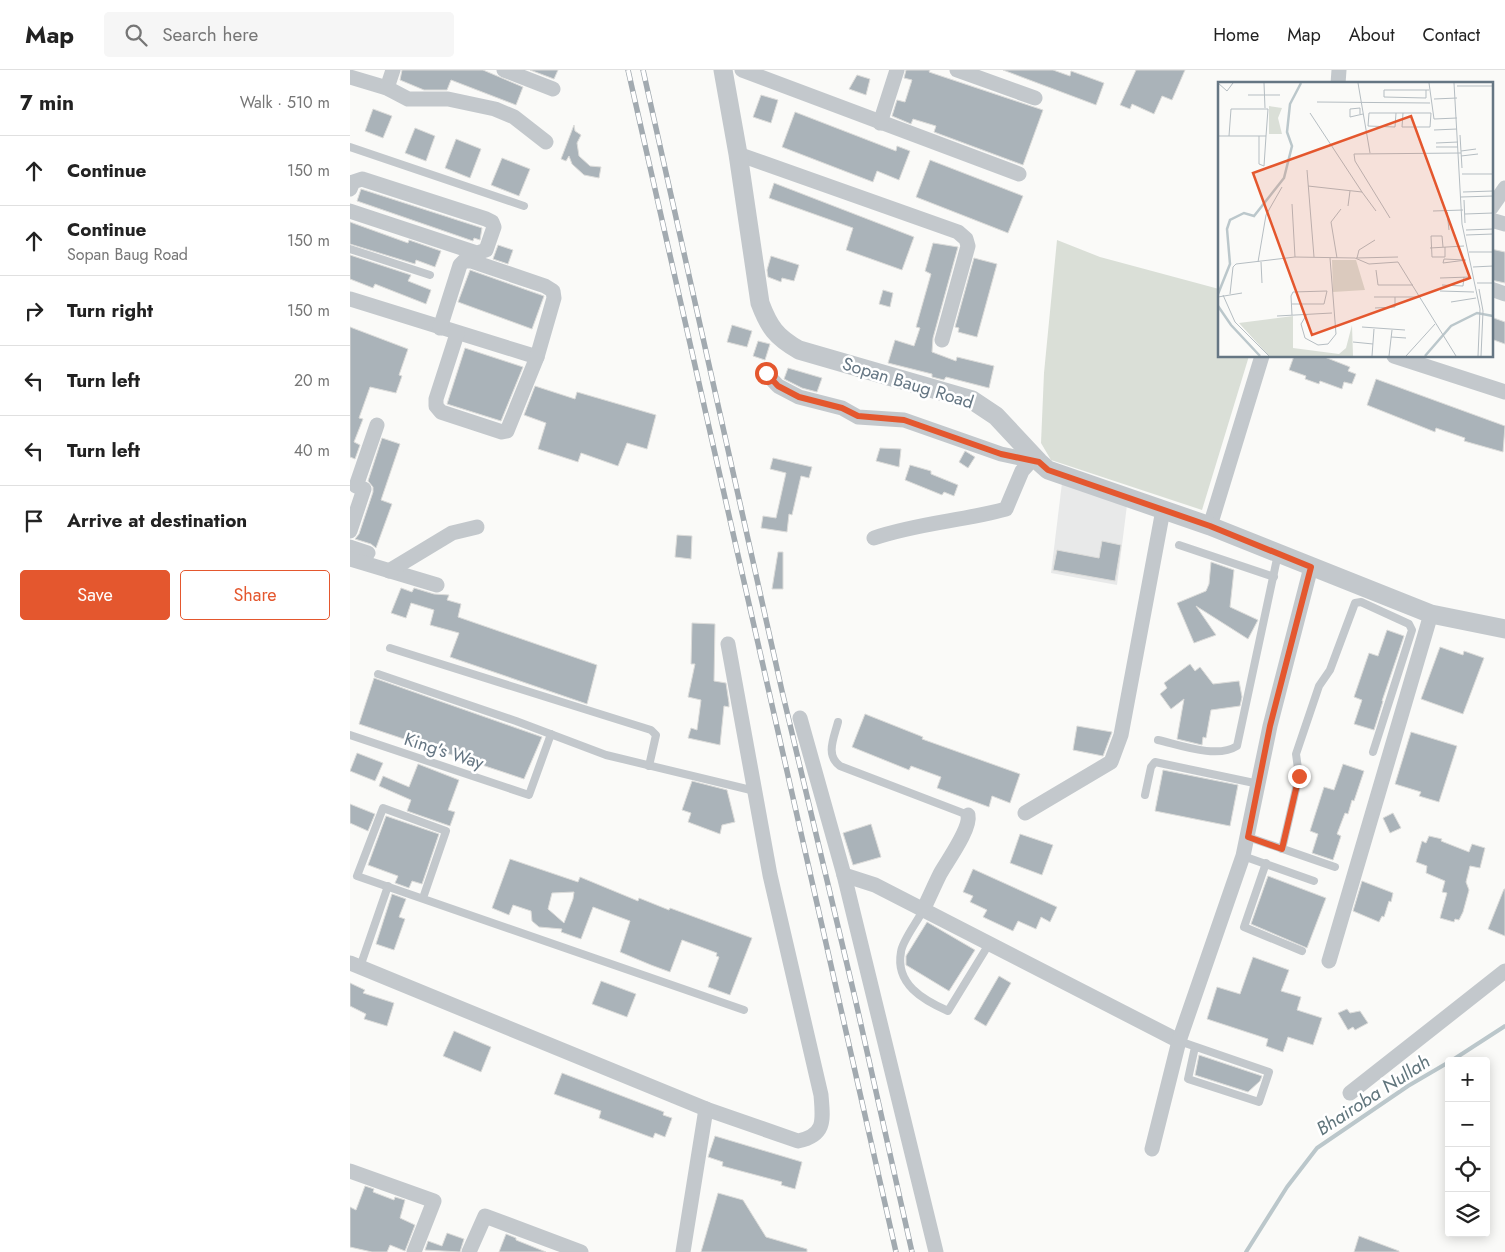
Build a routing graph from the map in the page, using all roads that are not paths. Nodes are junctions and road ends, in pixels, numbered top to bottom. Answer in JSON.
{"nodes":[{"id":1,"x":351,"y":70,"type":"edge"},
{"id":2,"x":393,"y":70,"type":"edge"},
{"id":3,"x":504,"y":70,"type":"edge"},
{"id":4,"x":723,"y":70,"type":"edge"},
{"id":5,"x":897,"y":70,"type":"edge"},
{"id":6,"x":957,"y":70,"type":"edge"},
{"id":7,"x":750,"y":72,"type":"edge"},
{"id":8,"x":350,"y":76,"type":"edge"},
{"id":9,"x":386,"y":88,"type":"junction"},
{"id":10,"x":554,"y":89,"type":"dead end"},
{"id":11,"x":1035,"y":98,"type":"dead end"},
{"id":12,"x":880,"y":123,"type":"junction"},
{"id":13,"x":546,"y":142,"type":"dead end"},
{"id":14,"x":350,"y":147,"type":"edge"},
{"id":15,"x":738,"y":154,"type":"junction"},
{"id":16,"x":1018,"y":174,"type":"dead end"},
{"id":17,"x":1505,"y":188,"type":"edge"},
{"id":18,"x":350,"y":189,"type":"edge"},
{"id":19,"x":524,"y":206,"type":"dead end"},
{"id":20,"x":1492,"y":207,"type":"edge"},
{"id":21,"x":350,"y":211,"type":"edge"},
{"id":22,"x":1492,"y":220,"type":"edge"},
{"id":23,"x":1505,"y":224,"type":"edge"},
{"id":24,"x":350,"y":249,"type":"edge"},
{"id":25,"x":430,"y":275,"type":"dead end"},
{"id":26,"x":1492,"y":289,"type":"edge"},
{"id":27,"x":1505,"y":294,"type":"edge"},
{"id":28,"x":350,"y":299,"type":"edge"},
{"id":29,"x":440,"y":328,"type":"junction"},
{"id":30,"x":457,"y":334,"type":"junction"},
{"id":31,"x":942,"y":340,"type":"dead end"},
{"id":32,"x":537,"y":357,"type":"junction"},
{"id":33,"x":1261,"y":358,"type":"edge"},
{"id":34,"x":1400,"y":358,"type":"edge"},
{"id":35,"x":766,"y":373,"type":"dead end"},
{"id":36,"x":1505,"y":392,"type":"edge"},
{"id":37,"x":377,"y":425,"type":"dead end"},
{"id":38,"x":1035,"y":462,"type":"junction"},
{"id":39,"x":355,"y":473,"type":"edge"},
{"id":40,"x":1163,"y":510,"type":"junction"},
{"id":41,"x":1210,"y":526,"type":"junction"},
{"id":42,"x":478,"y":527,"type":"dead end"},
{"id":43,"x":350,"y":531,"type":"edge"},
{"id":44,"x":874,"y":538,"type":"dead end"},
{"id":45,"x":1179,"y":545,"type":"dead end"},
{"id":46,"x":350,"y":548,"type":"edge"},
{"id":47,"x":368,"y":553,"type":"dead end"},
{"id":48,"x":1278,"y":554,"type":"junction"},
{"id":49,"x":350,"y":559,"type":"edge"},
{"id":50,"x":1311,"y":567,"type":"junction"},
{"id":51,"x":390,"y":571,"type":"junction"},
{"id":52,"x":1274,"y":577,"type":"junction"},
{"id":53,"x":437,"y":585,"type":"dead end"},
{"id":54,"x":1431,"y":614,"type":"junction"},
{"id":55,"x":1505,"y":629,"type":"edge"},
{"id":56,"x":728,"y":644,"type":"dead end"},
{"id":57,"x":390,"y":648,"type":"dead end"},
{"id":58,"x":378,"y":674,"type":"dead end"},
{"id":59,"x":800,"y":718,"type":"dead end"},
{"id":60,"x":838,"y":722,"type":"dead end"},
{"id":61,"x":551,"y":734,"type":"junction"},
{"id":62,"x":350,"y":735,"type":"edge"},
{"id":63,"x":1158,"y":740,"type":"dead end"},
{"id":64,"x":1373,"y":752,"type":"dead end"},
{"id":65,"x":649,"y":766,"type":"junction"},
{"id":66,"x":1259,"y":784,"type":"junction"},
{"id":67,"x":755,"y":791,"type":"junction"},
{"id":68,"x":1145,"y":795,"type":"dead end"},
{"id":69,"x":1026,"y":813,"type":"dead end"},
{"id":70,"x":968,"y":815,"type":"joint"},
{"id":71,"x":1248,"y":837,"type":"junction"},
{"id":72,"x":1282,"y":849,"type":"junction"},
{"id":73,"x":1243,"y":856,"type":"junction"},
{"id":74,"x":1266,"y":863,"type":"junction"},
{"id":75,"x":1335,"y":867,"type":"dead end"},
{"id":76,"x":844,"y":875,"type":"junction"},
{"id":77,"x":1314,"y":881,"type":"dead end"},
{"id":78,"x":388,"y":886,"type":"junction"},
{"id":79,"x":423,"y":898,"type":"junction"},
{"id":80,"x":924,"y":910,"type":"junction"},
{"id":81,"x":989,"y":944,"type":"junction"},
{"id":82,"x":1302,"y":951,"type":"dead end"},
{"id":83,"x":1329,"y":961,"type":"dead end"},
{"id":84,"x":355,"y":965,"type":"edge"},
{"id":85,"x":1505,"y":971,"type":"edge"},
{"id":86,"x":744,"y":1010,"type":"dead end"},
{"id":87,"x":1179,"y":1041,"type":"junction"},
{"id":88,"x":1195,"y":1047,"type":"junction"},
{"id":89,"x":1350,"y":1093,"type":"dead end"},
{"id":90,"x":706,"y":1110,"type":"junction"},
{"id":91,"x":1152,"y":1149,"type":"dead end"},
{"id":92,"x":350,"y":1171,"type":"edge"},
{"id":93,"x":414,"y":1252,"type":"edge"},
{"id":94,"x":469,"y":1252,"type":"edge"},
{"id":95,"x":581,"y":1252,"type":"edge"},
{"id":96,"x":683,"y":1252,"type":"edge"},
{"id":97,"x":936,"y":1252,"type":"edge"}],
"edges":[{"from":1,"to":8,"type":"street"},
{"from":2,"to":9,"type":"street"},
{"from":3,"to":10,"type":"street"},
{"from":4,"to":15,"type":"street","name":"Sopan Baug Road"},
{"from":5,"to":12,"type":"street"},
{"from":6,"to":11,"type":"street"},
{"from":7,"to":12,"type":"street"},
{"from":8,"to":9,"type":"street"},
{"from":9,"to":13,"type":"street"},
{"from":12,"to":16,"type":"street"},
{"from":14,"to":19,"type":"lane"},
{"from":15,"to":31,"type":"street"},
{"from":15,"to":38,"type":"street","name":"Sopan Baug Road"},
{"from":17,"to":20,"type":"street"},
{"from":18,"to":21,"type":"street"},
{"from":22,"to":23,"type":"street"},
{"from":24,"to":25,"type":"lane"},
{"from":26,"to":27,"type":"street"},
{"from":28,"to":29,"type":"street"},
{"from":29,"to":30,"type":"street"},
{"from":29,"to":32,"type":"street"},
{"from":30,"to":32,"type":"street"},
{"from":30,"to":32,"type":"street"},
{"from":33,"to":41,"type":"street"},
{"from":34,"to":36,"type":"street"},
{"from":35,"to":38,"type":"street"},
{"from":37,"to":39,"type":"street"},
{"from":38,"to":40,"type":"street","name":"Sopan Baug Road"},
{"from":38,"to":44,"type":"street"},
{"from":39,"to":43,"type":"street"},
{"from":40,"to":41,"type":"street","name":"Sopan Baug Road"},
{"from":40,"to":69,"type":"street"},
{"from":41,"to":48,"type":"street","name":"Sopan Baug Road"},
{"from":42,"to":51,"type":"street"},
{"from":45,"to":52,"type":"lane"},
{"from":46,"to":47,"type":"street"},
{"from":48,"to":50,"type":"street","name":"Sopan Baug Road"},
{"from":48,"to":52,"type":"lane"},
{"from":49,"to":51,"type":"street"},
{"from":50,"to":54,"type":"street","name":"Sopan Baug Road"},
{"from":50,"to":66,"type":"street"},
{"from":51,"to":53,"type":"street"},
{"from":52,"to":63,"type":"lane"},
{"from":54,"to":55,"type":"street","name":"Sopan Baug Road"},
{"from":54,"to":83,"type":"street"},
{"from":56,"to":67,"type":"street"},
{"from":57,"to":65,"type":"lane"},
{"from":58,"to":61,"type":"lane"},
{"from":59,"to":76,"type":"street"},
{"from":60,"to":70,"type":"lane"},
{"from":61,"to":62,"type":"lane","name":"King's Way"},
{"from":61,"to":65,"type":"lane"},
{"from":64,"to":72,"type":"lane"},
{"from":65,"to":67,"type":"lane"},
{"from":66,"to":68,"type":"lane"},
{"from":66,"to":71,"type":"street"},
{"from":67,"to":90,"type":"street"},
{"from":70,"to":80,"type":"street"},
{"from":71,"to":72,"type":"lane"},
{"from":71,"to":73,"type":"street"},
{"from":72,"to":75,"type":"lane"},
{"from":73,"to":74,"type":"lane"},
{"from":73,"to":87,"type":"street"},
{"from":74,"to":77,"type":"lane"},
{"from":74,"to":82,"type":"lane"},
{"from":76,"to":80,"type":"street"},
{"from":76,"to":97,"type":"street"},
{"from":78,"to":79,"type":"lane"},
{"from":78,"to":79,"type":"lane"},
{"from":78,"to":84,"type":"lane"},
{"from":79,"to":86,"type":"lane"},
{"from":80,"to":81,"type":"street"},
{"from":80,"to":81,"type":"lane"},
{"from":81,"to":87,"type":"street"},
{"from":84,"to":90,"type":"street"},
{"from":85,"to":89,"type":"street"},
{"from":87,"to":88,"type":"lane"},
{"from":87,"to":91,"type":"street"},
{"from":88,"to":88,"type":"lane"},
{"from":90,"to":96,"type":"street"},
{"from":92,"to":93,"type":"street"},
{"from":94,"to":95,"type":"street"}]}
